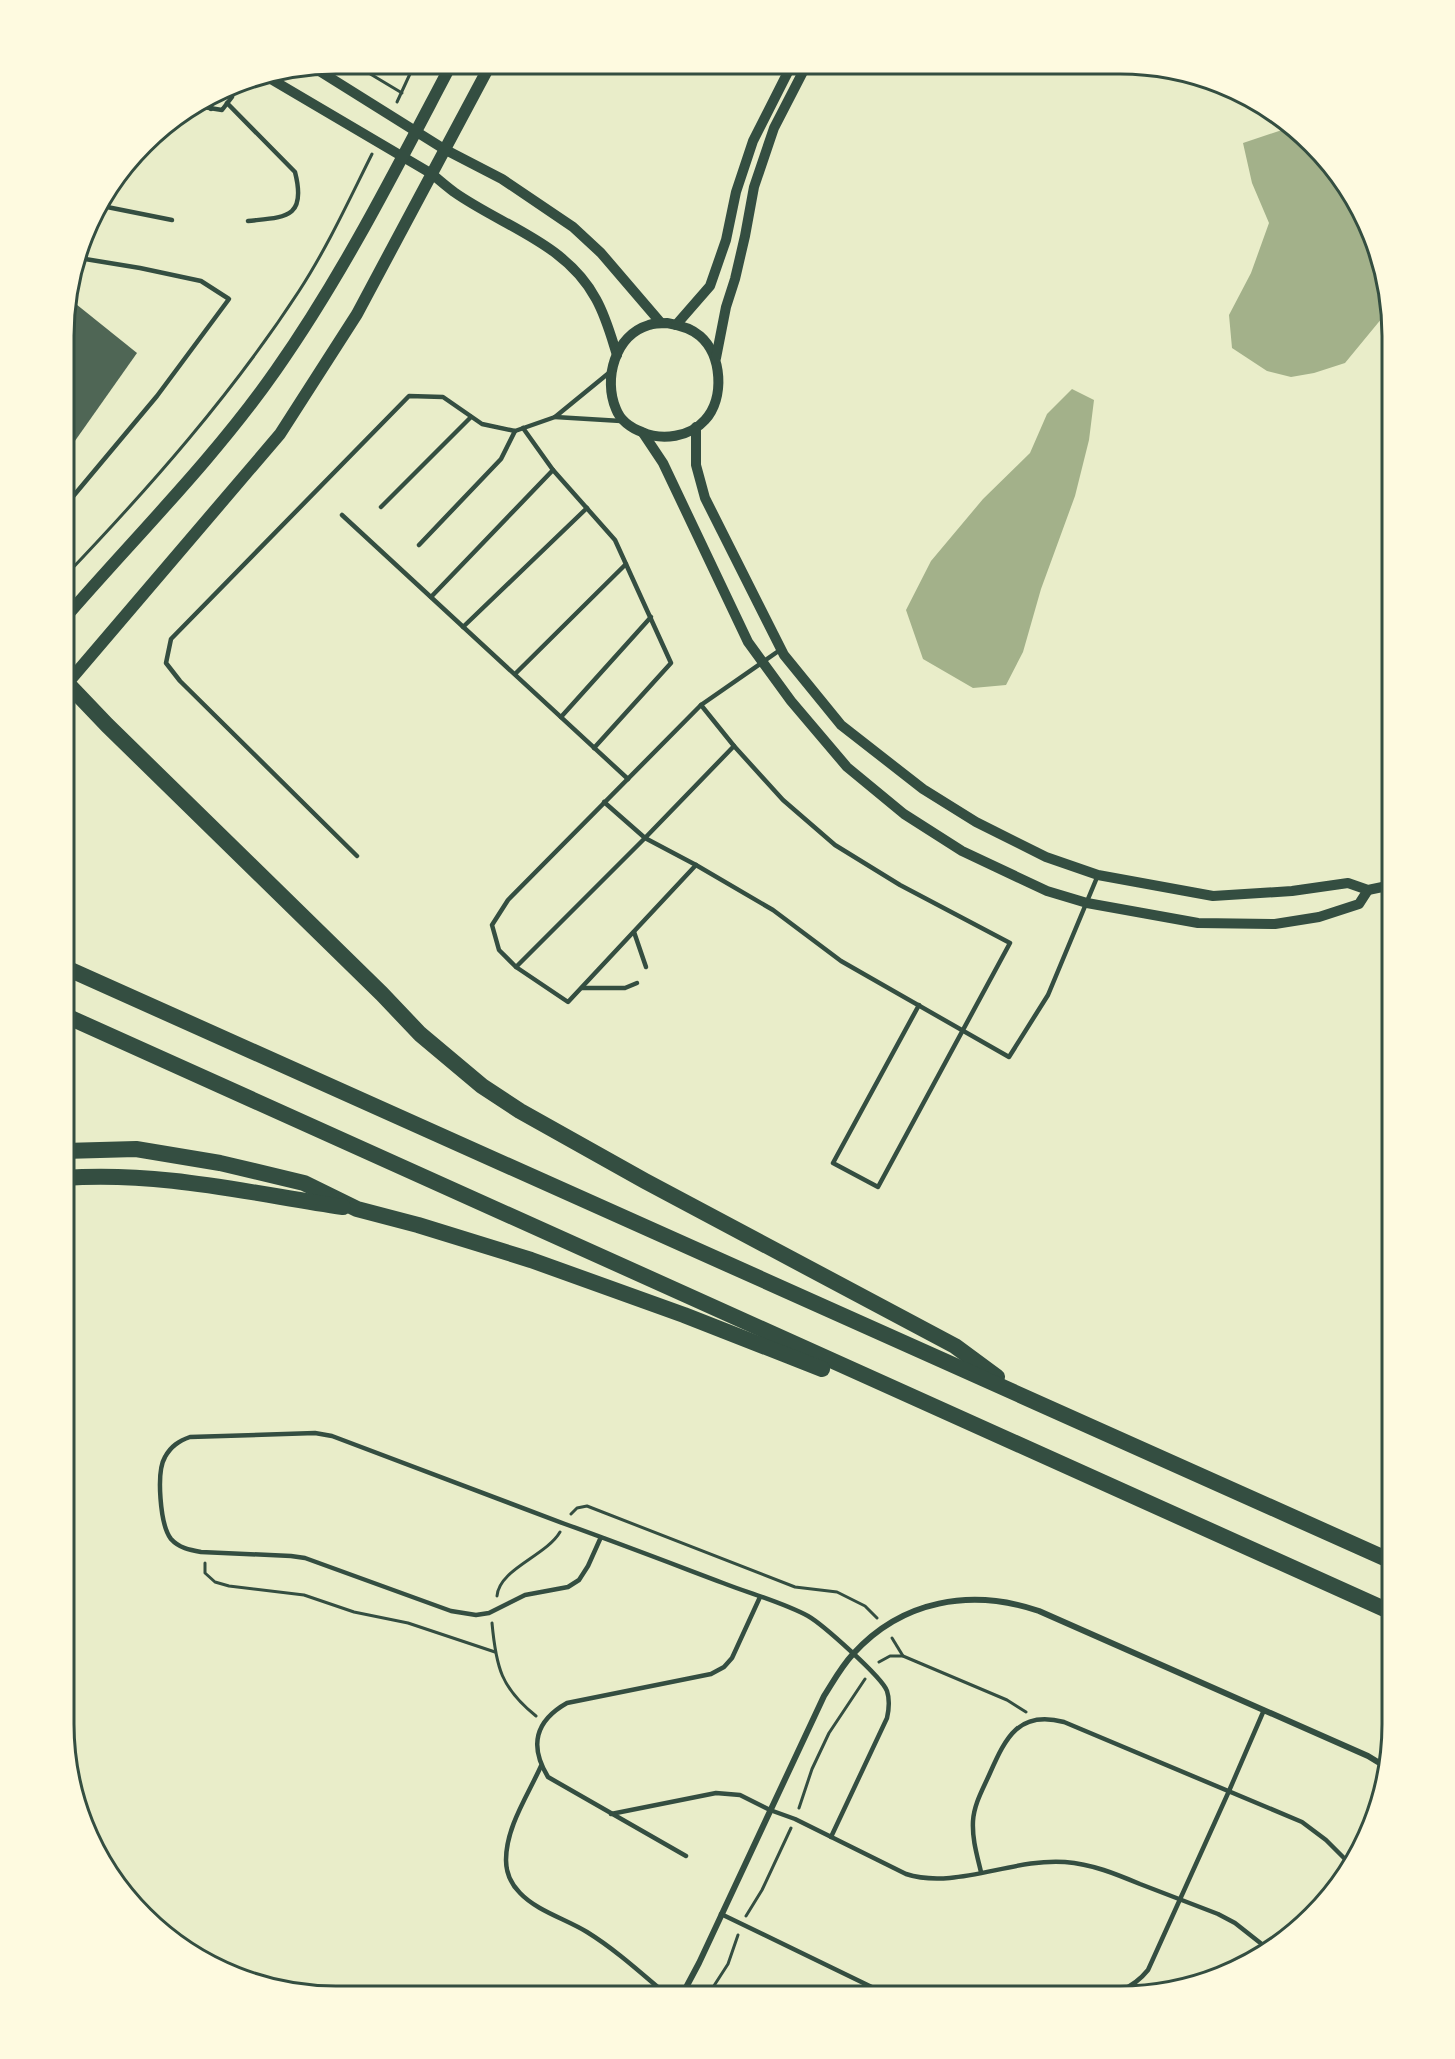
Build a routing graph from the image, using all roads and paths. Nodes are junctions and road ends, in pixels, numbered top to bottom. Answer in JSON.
{"nodes":[{"id":1,"x":324,"y":74,"type":"edge"},
{"id":2,"x":370,"y":74,"type":"edge"},
{"id":3,"x":446,"y":74,"type":"edge"},
{"id":4,"x":485,"y":74,"type":"edge"},
{"id":5,"x":787,"y":74,"type":"edge"},
{"id":6,"x":802,"y":74,"type":"edge"},
{"id":7,"x":274,"y":81,"type":"edge"},
{"id":8,"x":402,"y":93,"type":"dead end"},
{"id":9,"x":232,"y":94,"type":"edge"},
{"id":10,"x":227,"y":103,"type":"junction"},
{"id":11,"x":211,"y":105,"type":"edge"},
{"id":12,"x":206,"y":108,"type":"edge"},
{"id":13,"x":211,"y":109,"type":"junction"},
{"id":14,"x":765,"y":115,"type":"junction"},
{"id":15,"x":777,"y":122,"type":"junction"},
{"id":16,"x":416,"y":131,"type":"junction"},
{"id":17,"x":444,"y":149,"type":"junction"},
{"id":18,"x":402,"y":157,"type":"junction"},
{"id":19,"x":364,"y":168,"type":"dead end"},
{"id":20,"x":432,"y":174,"type":"junction"},
{"id":21,"x":107,"y":207,"type":"edge"},
{"id":22,"x":172,"y":220,"type":"dead end"},
{"id":23,"x":248,"y":220,"type":"dead end"},
{"id":24,"x":85,"y":259,"type":"edge"},
{"id":25,"x":662,"y":323,"type":"junction"},
{"id":26,"x":676,"y":325,"type":"junction"},
{"id":27,"x":617,"y":355,"type":"junction"},
{"id":28,"x":716,"y":358,"type":"junction"},
{"id":29,"x":612,"y":370,"type":"junction"},
{"id":30,"x":471,"y":417,"type":"junction"},
{"id":31,"x":555,"y":417,"type":"junction"},
{"id":32,"x":625,"y":421,"type":"junction"},
{"id":33,"x":696,"y":427,"type":"junction"},
{"id":34,"x":523,"y":428,"type":"junction"},
{"id":35,"x":515,"y":431,"type":"junction"},
{"id":36,"x":643,"y":433,"type":"junction"},
{"id":37,"x":553,"y":470,"type":"junction"},
{"id":38,"x":74,"y":495,"type":"edge"},
{"id":39,"x":381,"y":507,"type":"dead end"},
{"id":40,"x":587,"y":508,"type":"junction"},
{"id":41,"x":342,"y":515,"type":"dead end"},
{"id":42,"x":418,"y":545,"type":"dead end"},
{"id":43,"x":626,"y":564,"type":"junction"},
{"id":44,"x":74,"y":566,"type":"edge"},
{"id":45,"x":431,"y":597,"type":"junction"},
{"id":46,"x":74,"y":608,"type":"edge"},
{"id":47,"x":651,"y":617,"type":"junction"},
{"id":48,"x":463,"y":627,"type":"junction"},
{"id":49,"x":781,"y":649,"type":"junction"},
{"id":50,"x":762,"y":661,"type":"junction"},
{"id":51,"x":74,"y":674,"type":"edge"},
{"id":52,"x":515,"y":675,"type":"junction"},
{"id":53,"x":74,"y":691,"type":"edge"},
{"id":54,"x":701,"y":705,"type":"junction"},
{"id":55,"x":561,"y":717,"type":"junction"},
{"id":56,"x":734,"y":746,"type":"junction"},
{"id":57,"x":594,"y":748,"type":"junction"},
{"id":58,"x":628,"y":779,"type":"junction"},
{"id":59,"x":604,"y":802,"type":"junction"},
{"id":60,"x":645,"y":838,"type":"junction"},
{"id":61,"x":357,"y":856,"type":"dead end"},
{"id":62,"x":696,"y":865,"type":"junction"},
{"id":63,"x":1098,"y":875,"type":"junction"},
{"id":64,"x":1382,"y":887,"type":"edge"},
{"id":65,"x":1368,"y":890,"type":"junction"},
{"id":66,"x":1087,"y":903,"type":"junction"},
{"id":67,"x":634,"y":932,"type":"junction"},
{"id":68,"x":516,"y":967,"type":"junction"},
{"id":69,"x":646,"y":967,"type":"dead end"},
{"id":70,"x":74,"y":971,"type":"edge"},
{"id":71,"x":637,"y":983,"type":"dead end"},
{"id":72,"x":582,"y":988,"type":"junction"},
{"id":73,"x":919,"y":1005,"type":"junction"},
{"id":74,"x":74,"y":1020,"type":"edge"},
{"id":75,"x":962,"y":1031,"type":"junction"},
{"id":76,"x":74,"y":1151,"type":"edge"},
{"id":77,"x":74,"y":1177,"type":"edge"},
{"id":78,"x":357,"y":1209,"type":"junction"},
{"id":79,"x":1024,"y":1397,"type":"junction"},
{"id":80,"x":992,"y":1434,"type":"junction"},
{"id":81,"x":601,"y":1537,"type":"junction"},
{"id":82,"x":205,"y":1552,"type":"junction"},
{"id":83,"x":1382,"y":1557,"type":"edge"},
{"id":84,"x":760,"y":1597,"type":"junction"},
{"id":85,"x":1382,"y":1608,"type":"edge"},
{"id":86,"x":490,"y":1613,"type":"junction"},
{"id":87,"x":495,"y":1652,"type":"junction"},
{"id":88,"x":853,"y":1654,"type":"junction"},
{"id":89,"x":1264,"y":1710,"type":"junction"},
{"id":90,"x":544,"y":1723,"type":"junction"},
{"id":91,"x":1378,"y":1762,"type":"edge"},
{"id":92,"x":541,"y":1766,"type":"junction"},
{"id":93,"x":1229,"y":1791,"type":"junction"},
{"id":94,"x":770,"y":1810,"type":"junction"},
{"id":95,"x":611,"y":1814,"type":"junction"},
{"id":96,"x":831,"y":1837,"type":"junction"},
{"id":97,"x":686,"y":1856,"type":"dead end"},
{"id":98,"x":1344,"y":1858,"type":"edge"},
{"id":99,"x":981,"y":1872,"type":"junction"},
{"id":100,"x":1181,"y":1899,"type":"junction"},
{"id":101,"x":721,"y":1914,"type":"junction"},
{"id":102,"x":741,"y":1923,"type":"junction"},
{"id":103,"x":1261,"y":1944,"type":"edge"},
{"id":104,"x":1133,"y":1985,"type":"edge"},
{"id":105,"x":656,"y":1986,"type":"edge"},
{"id":106,"x":687,"y":1986,"type":"edge"},
{"id":107,"x":714,"y":1986,"type":"edge"},
{"id":108,"x":870,"y":1986,"type":"edge"}],
"edges":[{"from":1,"to":16,"type":"street"},
{"from":2,"to":8,"type":"path"},
{"from":3,"to":16,"type":"main road"},
{"from":4,"to":17,"type":"main road"},
{"from":5,"to":14,"type":"street"},
{"from":6,"to":15,"type":"street"},
{"from":7,"to":18,"type":"street"},
{"from":9,"to":10,"type":"lane"},
{"from":10,"to":13,"type":"lane"},
{"from":10,"to":23,"type":"lane"},
{"from":11,"to":13,"type":"lane"},
{"from":12,"to":13,"type":"lane"},
{"from":14,"to":15,"type":"street"},
{"from":14,"to":26,"type":"street"},
{"from":15,"to":28,"type":"street"},
{"from":16,"to":17,"type":"street"},
{"from":16,"to":18,"type":"main road"},
{"from":17,"to":20,"type":"main road"},
{"from":17,"to":25,"type":"street"},
{"from":18,"to":20,"type":"street"},
{"from":18,"to":46,"type":"main road"},
{"from":19,"to":44,"type":"path"},
{"from":20,"to":27,"type":"street"},
{"from":20,"to":51,"type":"main road"},
{"from":21,"to":22,"type":"lane"},
{"from":24,"to":38,"type":"lane"},
{"from":25,"to":26,"type":"street"},
{"from":25,"to":27,"type":"street"},
{"from":26,"to":28,"type":"street"},
{"from":27,"to":29,"type":"street"},
{"from":28,"to":33,"type":"street"},
{"from":29,"to":31,"type":"lane"},
{"from":29,"to":32,"type":"street"},
{"from":30,"to":35,"type":"lane"},
{"from":30,"to":39,"type":"lane"},
{"from":30,"to":61,"type":"lane"},
{"from":31,"to":32,"type":"lane"},
{"from":31,"to":34,"type":"lane"},
{"from":32,"to":36,"type":"street"},
{"from":33,"to":36,"type":"street"},
{"from":33,"to":49,"type":"street"},
{"from":34,"to":35,"type":"lane"},
{"from":34,"to":37,"type":"lane"},
{"from":35,"to":42,"type":"lane"},
{"from":36,"to":50,"type":"street"},
{"from":37,"to":40,"type":"lane"},
{"from":37,"to":45,"type":"lane"},
{"from":40,"to":43,"type":"lane"},
{"from":40,"to":48,"type":"lane"},
{"from":41,"to":45,"type":"lane"},
{"from":43,"to":47,"type":"lane"},
{"from":43,"to":52,"type":"lane"},
{"from":45,"to":48,"type":"lane"},
{"from":47,"to":55,"type":"lane"},
{"from":47,"to":57,"type":"lane"},
{"from":48,"to":52,"type":"lane"},
{"from":49,"to":50,"type":"lane"},
{"from":49,"to":63,"type":"street"},
{"from":50,"to":54,"type":"lane"},
{"from":50,"to":66,"type":"street"},
{"from":52,"to":55,"type":"lane"},
{"from":53,"to":79,"type":"highway"},
{"from":54,"to":56,"type":"lane"},
{"from":54,"to":58,"type":"lane"},
{"from":55,"to":57,"type":"lane"},
{"from":56,"to":60,"type":"lane"},
{"from":56,"to":75,"type":"lane"},
{"from":57,"to":58,"type":"lane"},
{"from":58,"to":59,"type":"lane"},
{"from":59,"to":60,"type":"lane"},
{"from":59,"to":68,"type":"lane"},
{"from":60,"to":62,"type":"lane"},
{"from":60,"to":68,"type":"lane"},
{"from":62,"to":67,"type":"lane"},
{"from":62,"to":73,"type":"lane"},
{"from":63,"to":65,"type":"street"},
{"from":63,"to":66,"type":"lane"},
{"from":64,"to":65,"type":"street"},
{"from":65,"to":66,"type":"street"},
{"from":66,"to":75,"type":"lane"},
{"from":67,"to":69,"type":"lane"},
{"from":67,"to":72,"type":"lane"},
{"from":68,"to":72,"type":"lane"},
{"from":70,"to":79,"type":"highway"},
{"from":71,"to":72,"type":"lane"},
{"from":73,"to":75,"type":"lane"},
{"from":73,"to":75,"type":"lane"},
{"from":74,"to":80,"type":"highway"},
{"from":76,"to":78,"type":"highway"},
{"from":77,"to":78,"type":"highway"},
{"from":78,"to":80,"type":"highway"},
{"from":79,"to":83,"type":"highway"},
{"from":80,"to":85,"type":"highway"},
{"from":81,"to":82,"type":"lane"},
{"from":81,"to":84,"type":"lane"},
{"from":81,"to":86,"type":"lane"},
{"from":82,"to":86,"type":"lane"},
{"from":82,"to":87,"type":"path"},
{"from":84,"to":88,"type":"lane"},
{"from":84,"to":90,"type":"lane"},
{"from":86,"to":87,"type":"path"},
{"from":87,"to":90,"type":"path"},
{"from":88,"to":89,"type":"street"},
{"from":88,"to":94,"type":"street"},
{"from":88,"to":96,"type":"lane"},
{"from":89,"to":91,"type":"street"},
{"from":89,"to":93,"type":"lane"},
{"from":90,"to":92,"type":"lane"},
{"from":92,"to":95,"type":"lane"},
{"from":92,"to":105,"type":"lane"},
{"from":93,"to":98,"type":"lane"},
{"from":93,"to":99,"type":"lane"},
{"from":93,"to":100,"type":"lane"},
{"from":94,"to":95,"type":"lane"},
{"from":94,"to":96,"type":"lane"},
{"from":94,"to":101,"type":"street"},
{"from":95,"to":97,"type":"lane"},
{"from":96,"to":99,"type":"lane"},
{"from":99,"to":100,"type":"lane"},
{"from":100,"to":103,"type":"lane"},
{"from":100,"to":104,"type":"lane"},
{"from":101,"to":102,"type":"lane"},
{"from":101,"to":106,"type":"street"},
{"from":102,"to":107,"type":"path"},
{"from":102,"to":108,"type":"lane"}]}
